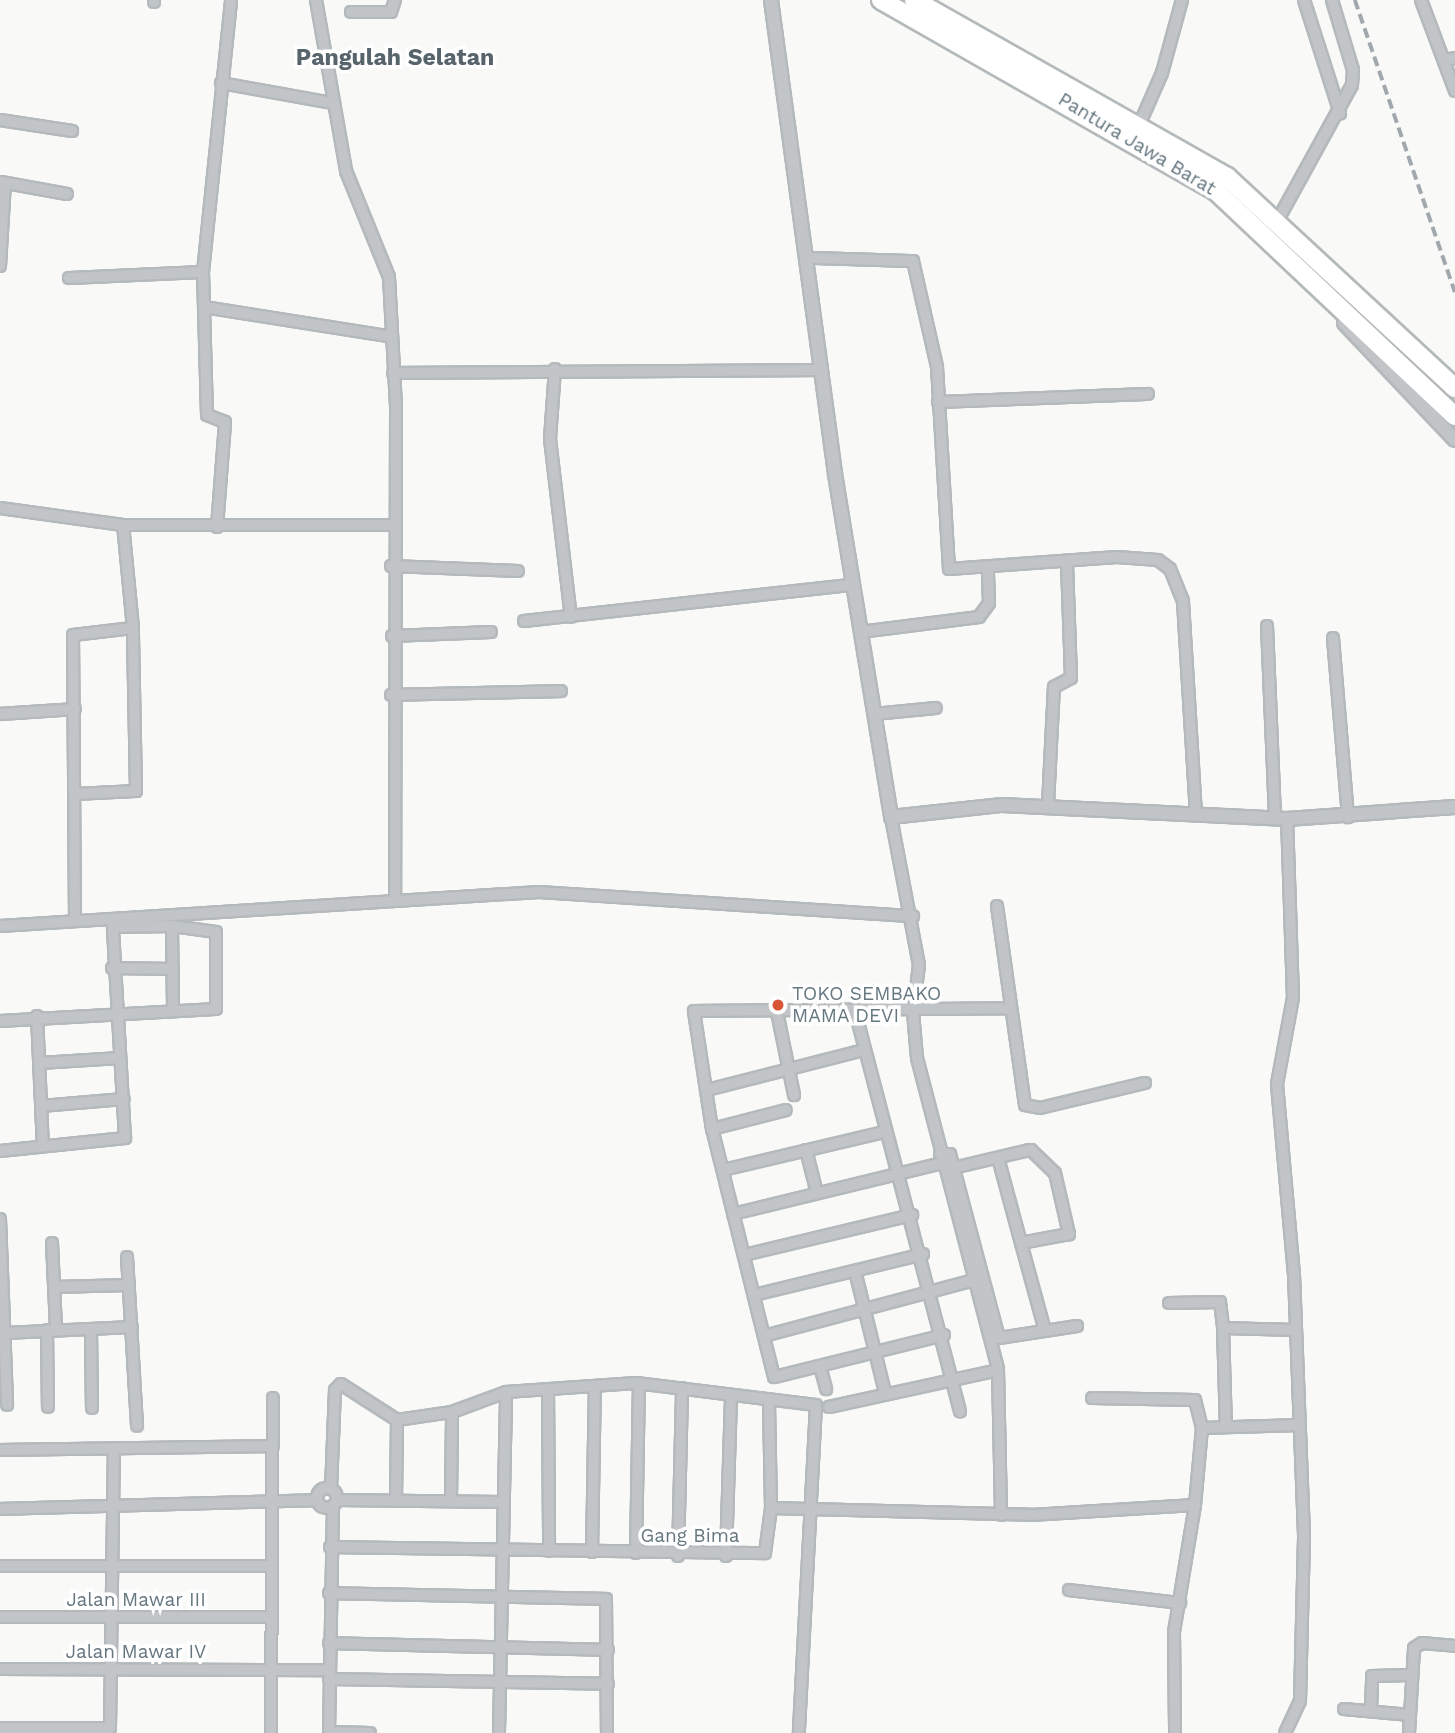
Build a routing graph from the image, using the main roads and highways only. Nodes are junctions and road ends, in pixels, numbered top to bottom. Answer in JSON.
{"nodes":[{"id":1,"x":881,"y":0,"type":"edge"},
{"id":2,"x":914,"y":0,"type":"edge"},
{"id":3,"x":1272,"y":228,"type":"junction"},
{"id":4,"x":1308,"y":265,"type":"junction"},
{"id":5,"x":1455,"y":388,"type":"edge"},
{"id":6,"x":1455,"y":416,"type":"edge"}],
"edges":[{"from":1,"to":3,"type":"highway","name":"Pantura Jawa Barat"},
{"from":2,"to":3,"type":"highway"},
{"from":3,"to":4,"type":"highway","name":"Pantura Jawa Barat"},
{"from":4,"to":5,"type":"highway"},
{"from":4,"to":6,"type":"highway","name":"Pantura Jawa Barat"}]}
